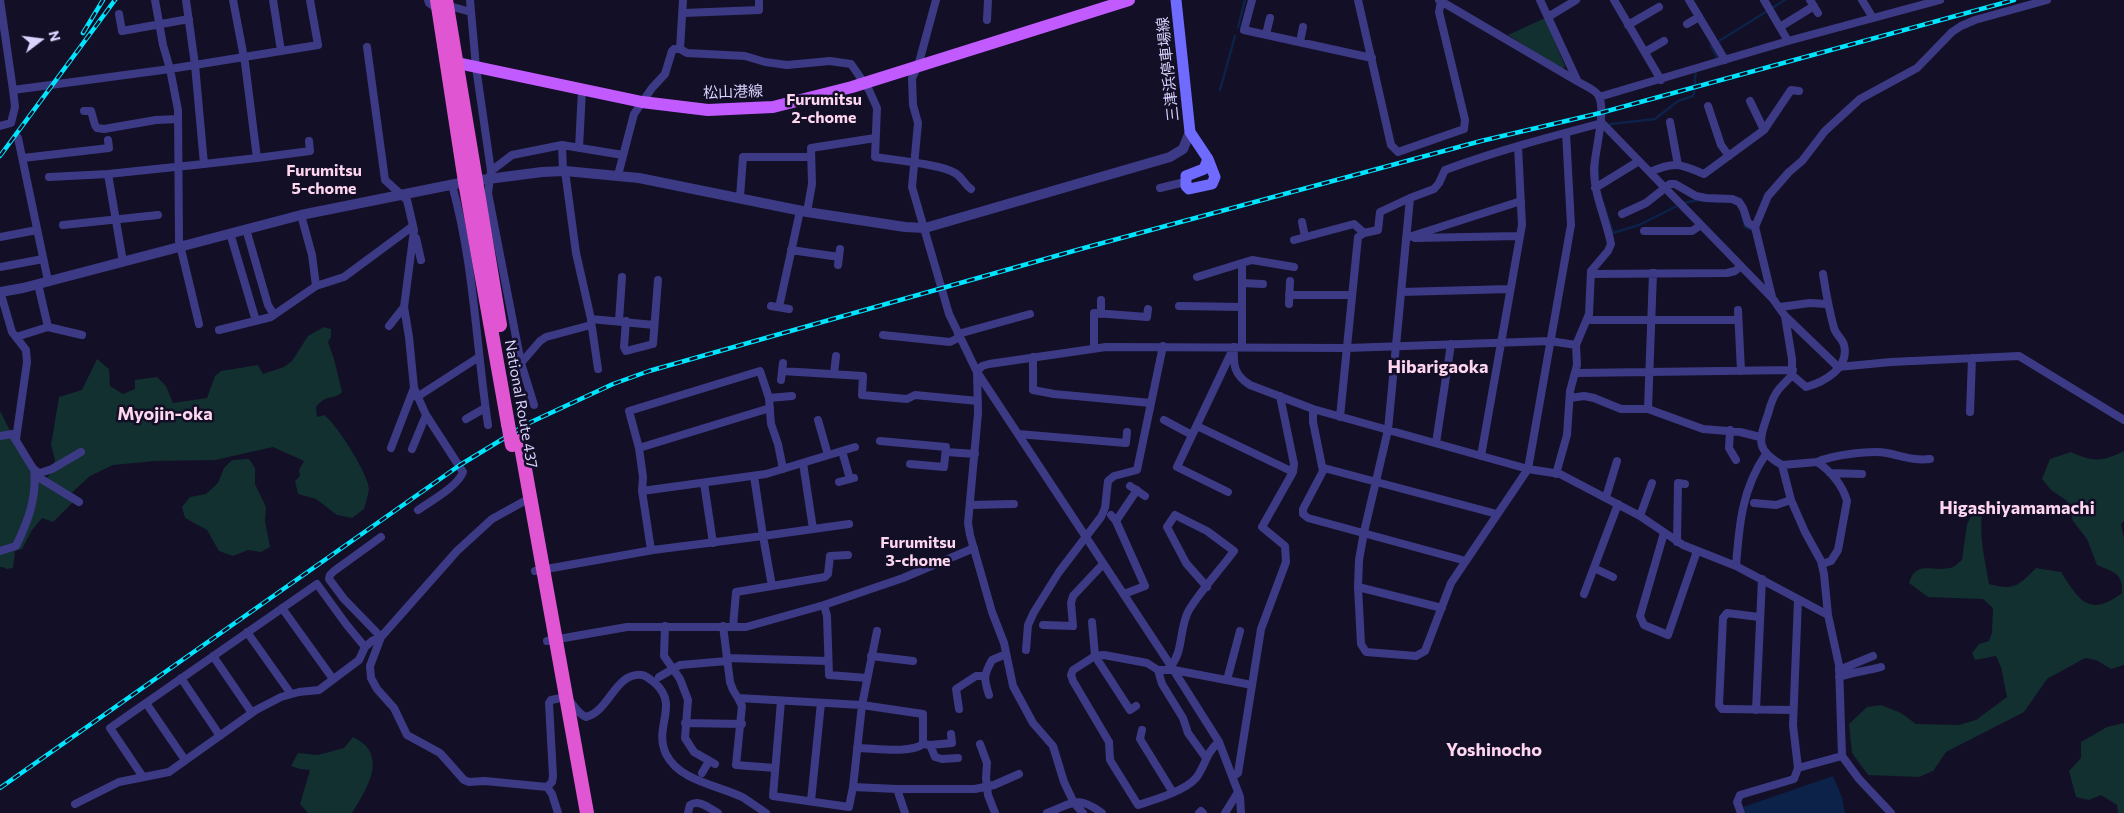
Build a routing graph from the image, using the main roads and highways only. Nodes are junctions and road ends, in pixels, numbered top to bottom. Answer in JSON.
{"nodes":[{"id":1,"x":1129,"y":0,"type":"edge"},
{"id":2,"x":1176,"y":0,"type":"edge"},
{"id":3,"x":443,"y":4,"type":"edge"},
{"id":4,"x":452,"y":62,"type":"junction"},
{"id":5,"x":1208,"y":159,"type":"junction"},
{"id":6,"x":561,"y":698,"type":"junction"},
{"id":7,"x":578,"y":813,"type":"edge"},
{"id":8,"x":587,"y":813,"type":"edge"}],
"edges":[{"from":1,"to":4,"type":"main road","name":"松山港線"},
{"from":2,"to":5,"type":"main road","name":"三津浜停車場線"},
{"from":3,"to":4,"type":"highway","name":"National Route 437"},
{"from":4,"to":6,"type":"highway","name":"National Route 437","bridge":true},
{"from":5,"to":5,"type":"main road","name":"三津浜停車場線"},
{"from":6,"to":7,"type":"highway","name":"National Route 437"},
{"from":6,"to":8,"type":"highway","name":"National Route 437"}]}
